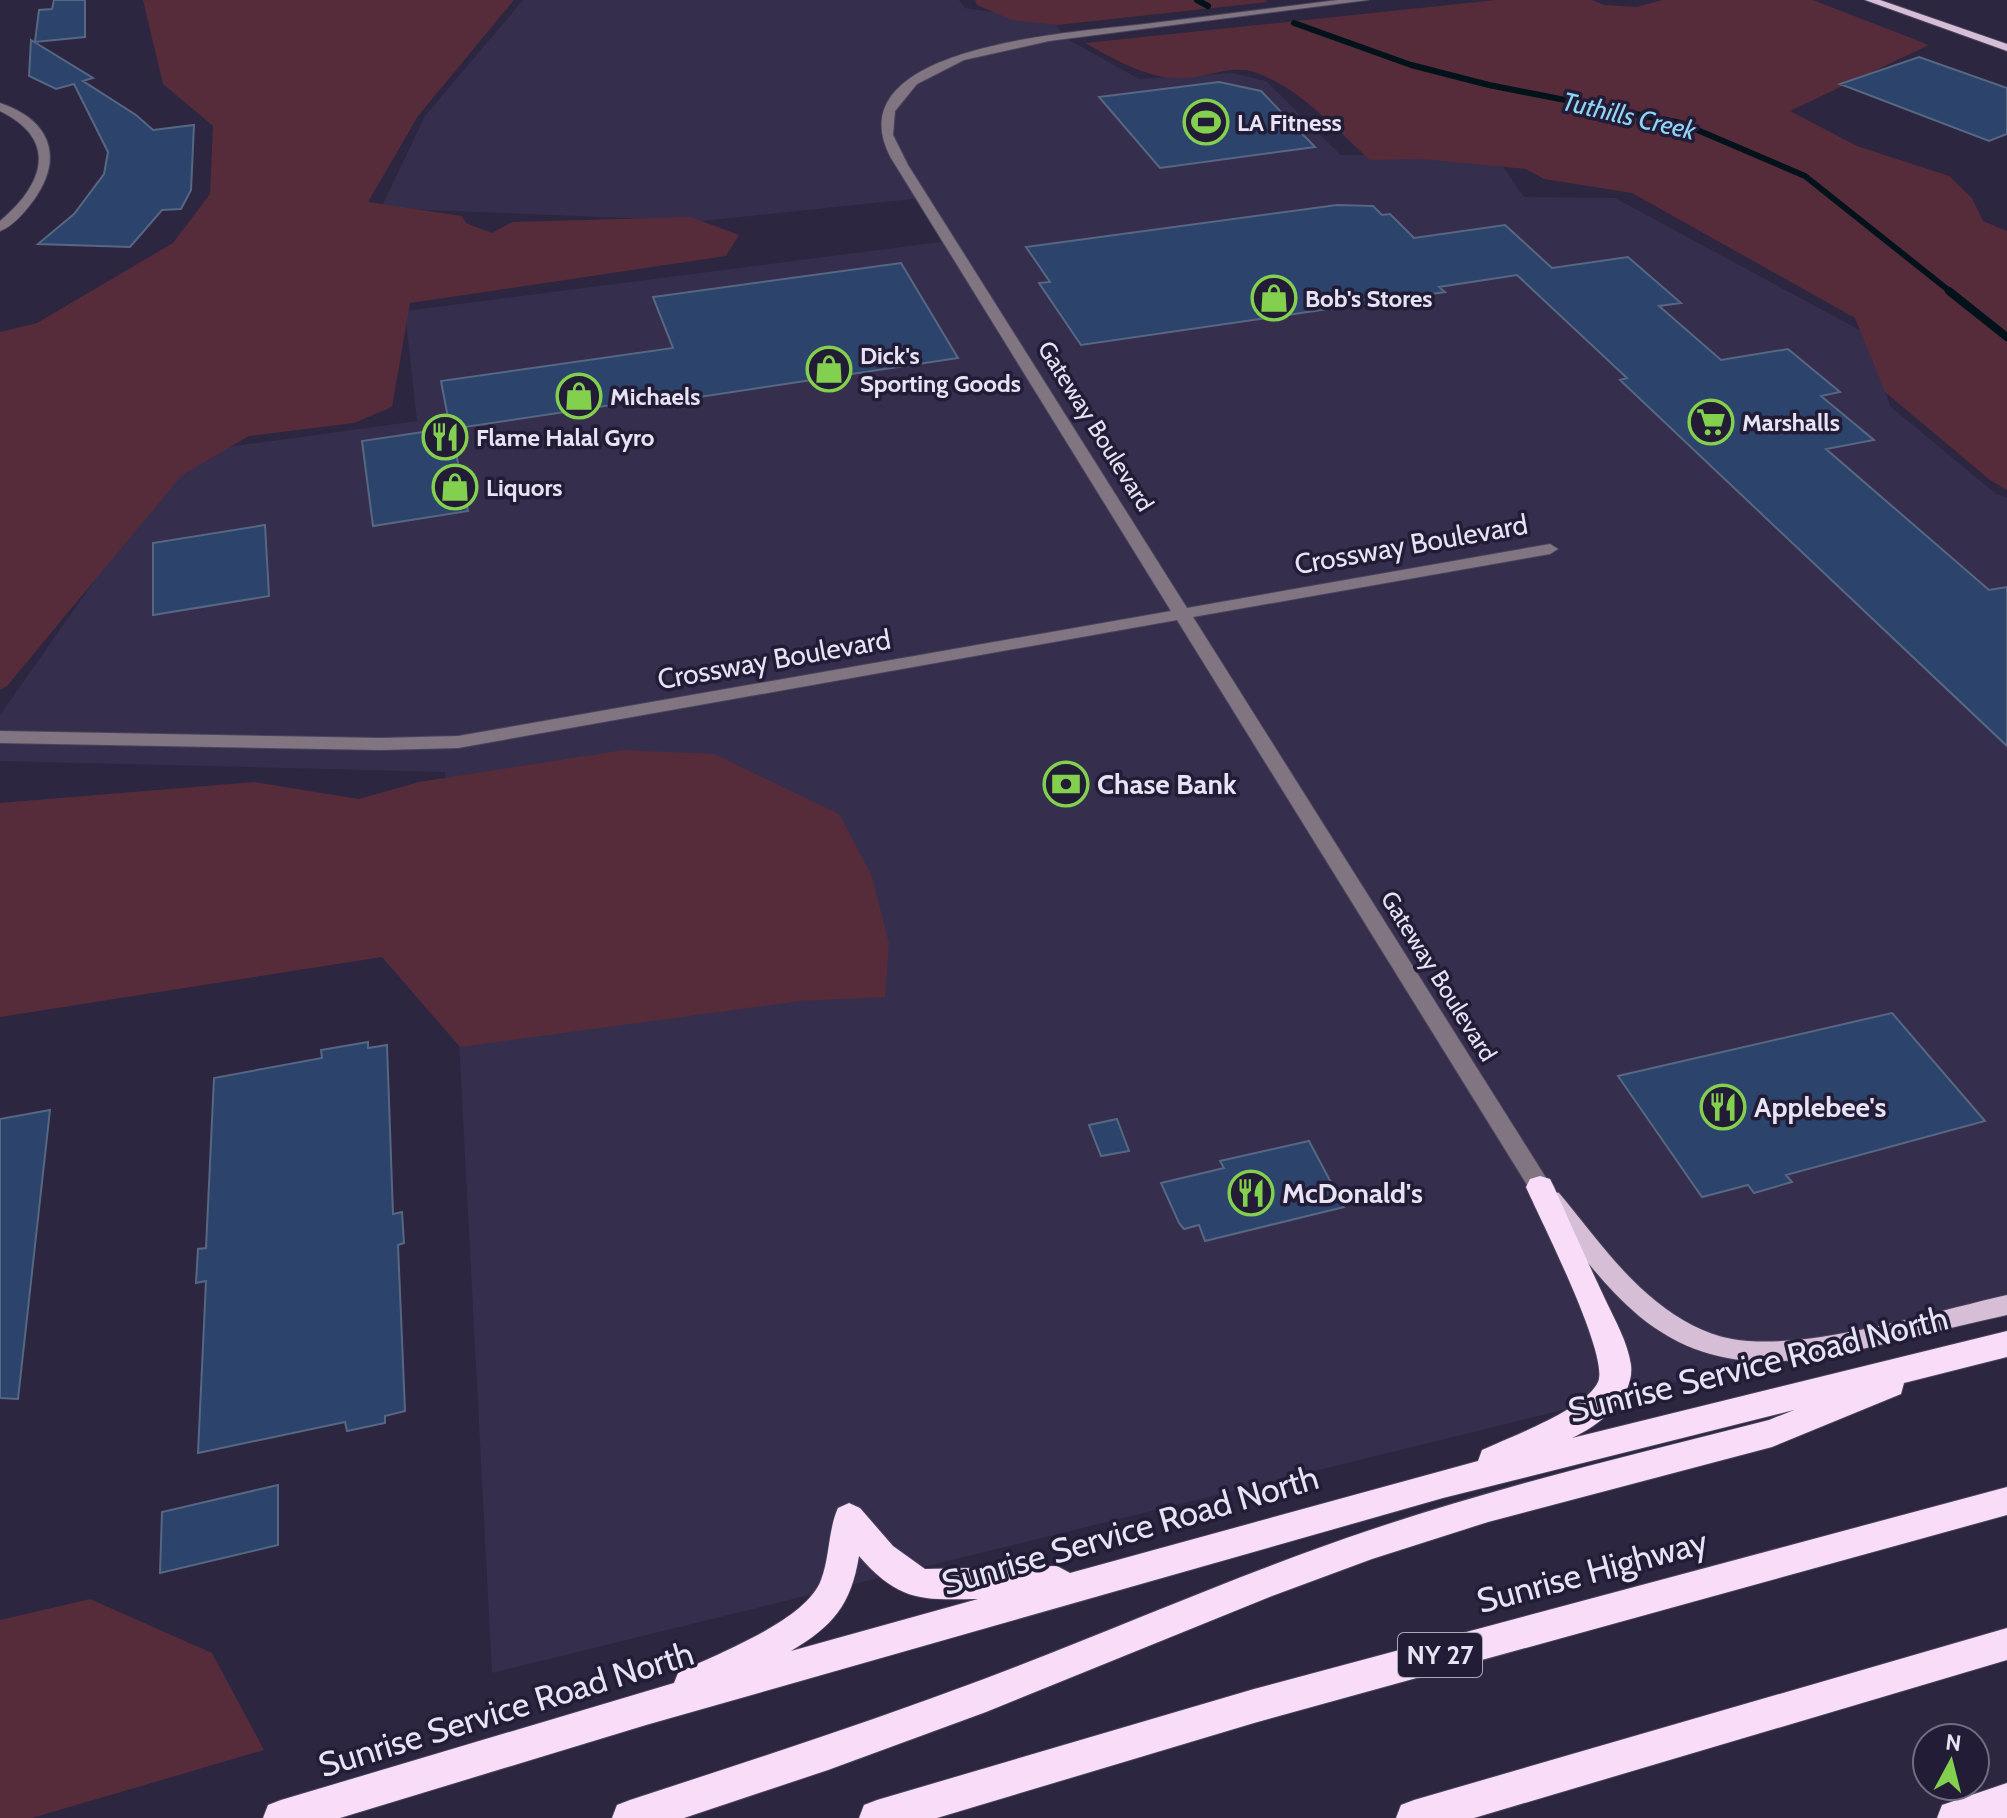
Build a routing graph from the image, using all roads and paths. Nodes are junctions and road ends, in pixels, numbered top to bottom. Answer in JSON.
{"nodes":[{"id":1,"x":1363,"y":0,"type":"edge"},
{"id":2,"x":1876,"y":1,"type":"edge"},
{"id":3,"x":2007,"y":48,"type":"edge"},
{"id":4,"x":0,"y":106,"type":"edge"},
{"id":5,"x":0,"y":227,"type":"edge"},
{"id":6,"x":1550,"y":549,"type":"dead end"},
{"id":7,"x":1182,"y":612,"type":"junction"},
{"id":8,"x":0,"y":737,"type":"edge"},
{"id":9,"x":1540,"y":1187,"type":"junction"},
{"id":10,"x":2007,"y":1305,"type":"edge"},
{"id":11,"x":2007,"y":1344,"type":"edge"},
{"id":12,"x":1973,"y":1351,"type":"junction"},
{"id":13,"x":1443,"y":1484,"type":"junction"},
{"id":14,"x":2007,"y":1501,"type":"edge"},
{"id":15,"x":1095,"y":1580,"type":"junction"},
{"id":16,"x":2007,"y":1644,"type":"edge"},
{"id":17,"x":646,"y":1708,"type":"junction"},
{"id":18,"x":2007,"y":1801,"type":"edge"},
{"id":19,"x":281,"y":1818,"type":"edge"},
{"id":20,"x":630,"y":1818,"type":"edge"},
{"id":21,"x":877,"y":1818,"type":"edge"},
{"id":22,"x":1414,"y":1818,"type":"edge"},
{"id":23,"x":1955,"y":1818,"type":"edge"}],
"edges":[{"from":1,"to":7,"type":"street","name":"Gateway Boulevard"},
{"from":2,"to":3,"type":"main road"},
{"from":4,"to":5,"type":"street"},
{"from":6,"to":7,"type":"street","name":"Crossway Boulevard"},
{"from":7,"to":8,"type":"street","name":"Crossway Boulevard"},
{"from":7,"to":9,"type":"street","name":"Gateway Boulevard"},
{"from":9,"to":10,"type":"main road"},
{"from":9,"to":13,"type":"highway"},
{"from":11,"to":12,"type":"highway","name":"Sunrise Service Road North"},
{"from":12,"to":13,"type":"highway","name":"Sunrise Service Road North"},
{"from":12,"to":20,"type":"highway"},
{"from":13,"to":15,"type":"highway","name":"Sunrise Service Road North"},
{"from":14,"to":21,"type":"highway","name":"Sunrise Highway","number":"NY 27"},
{"from":15,"to":17,"type":"highway","name":"Sunrise Service Road North"},
{"from":15,"to":17,"type":"highway"},
{"from":16,"to":22,"type":"highway"},
{"from":17,"to":19,"type":"highway","name":"Sunrise Service Road North"},
{"from":18,"to":23,"type":"highway"}]}
